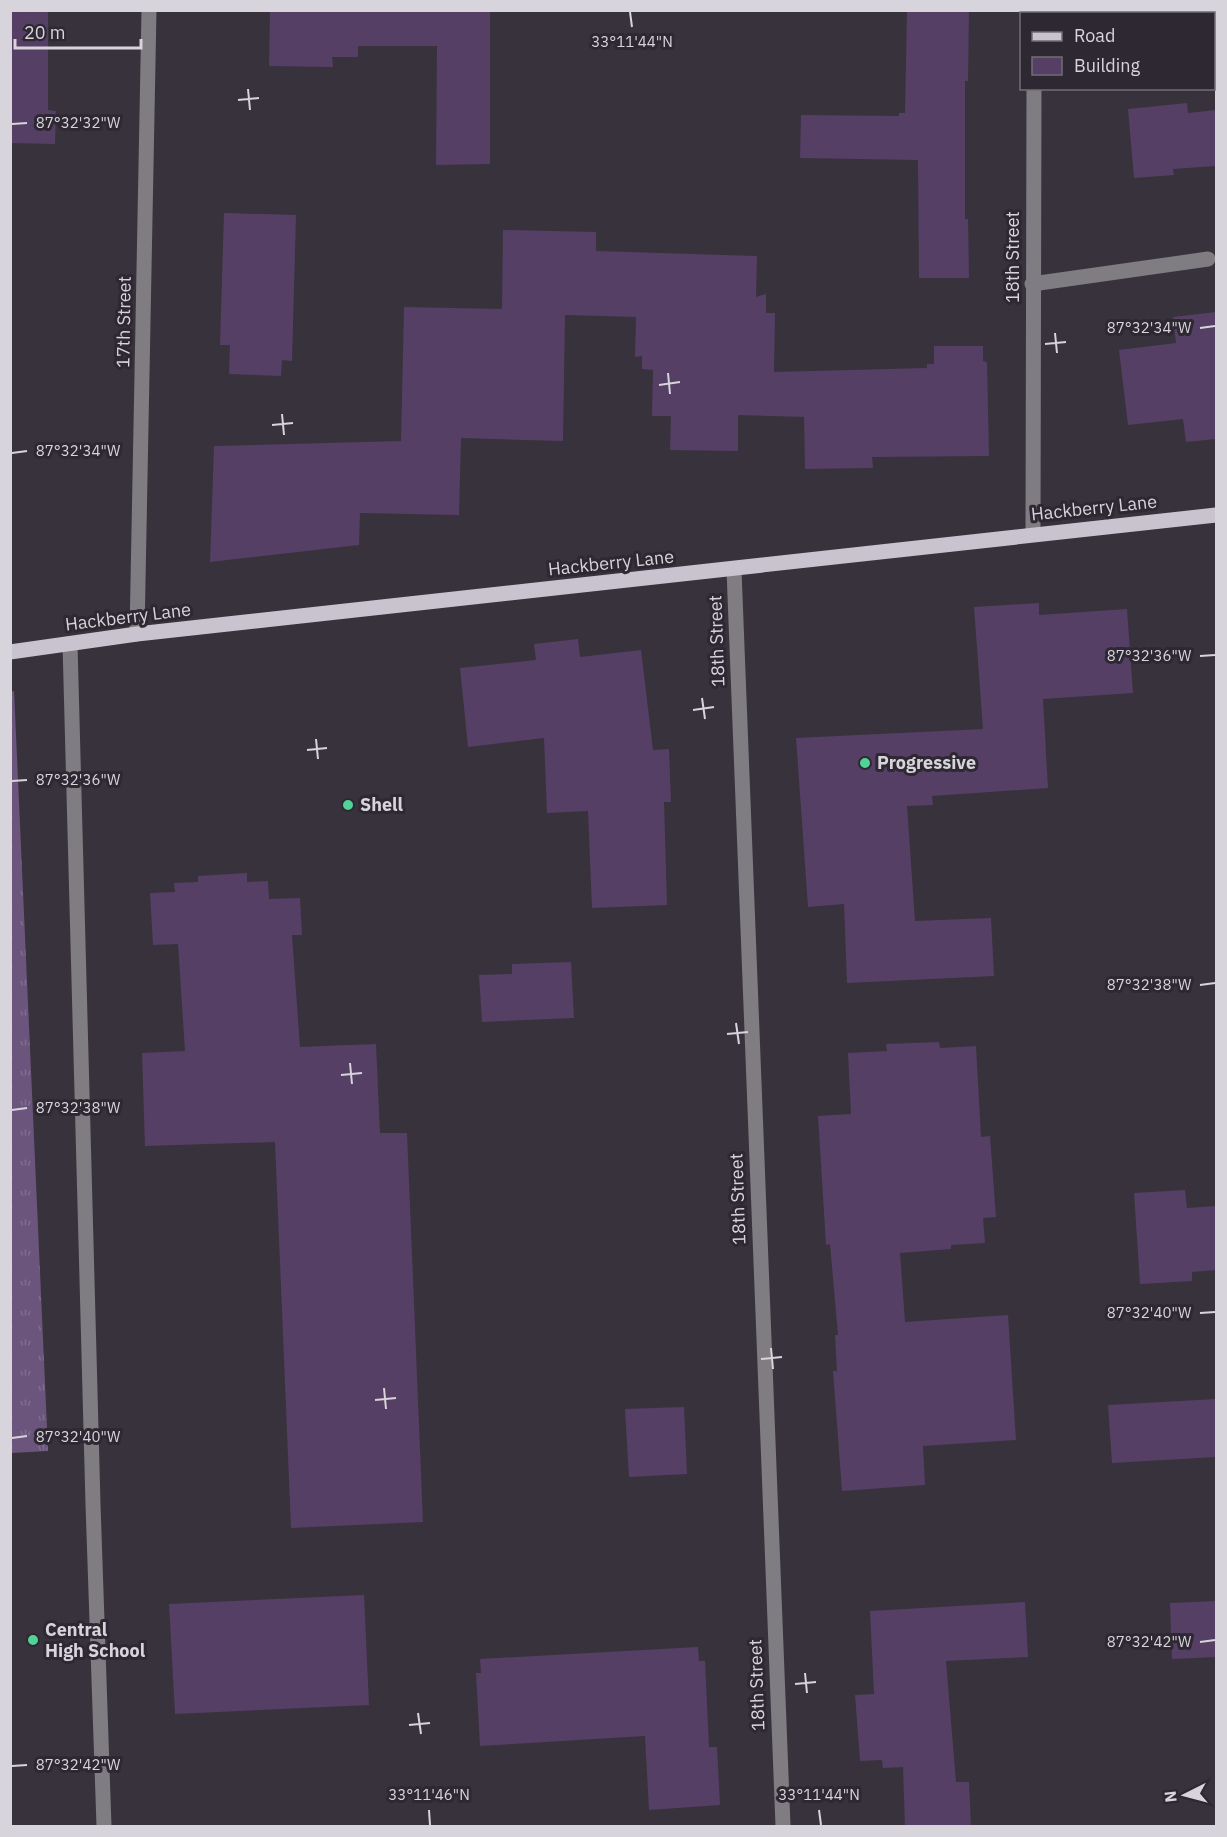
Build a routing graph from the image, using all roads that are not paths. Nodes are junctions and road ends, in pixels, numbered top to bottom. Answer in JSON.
{"nodes":[{"id":1,"x":149,"y":10,"type":"edge"},
{"id":2,"x":1034,"y":90,"type":"edge"},
{"id":3,"x":1208,"y":259,"type":"dead end"},
{"id":4,"x":1032,"y":284,"type":"junction"},
{"id":5,"x":1216,"y":515,"type":"edge"},
{"id":6,"x":1033,"y":534,"type":"junction"},
{"id":7,"x":734,"y":570,"type":"junction"},
{"id":8,"x":137,"y":634,"type":"junction"},
{"id":9,"x":70,"y":644,"type":"junction"},
{"id":10,"x":10,"y":652,"type":"edge"},
{"id":11,"x":104,"y":1827,"type":"edge"},
{"id":12,"x":783,"y":1827,"type":"edge"}],
"edges":[{"from":1,"to":8,"type":"street","name":"17th Street"},
{"from":2,"to":4,"type":"street","name":"18th Street"},
{"from":3,"to":4,"type":"street"},
{"from":4,"to":6,"type":"street","name":"18th Street"},
{"from":5,"to":6,"type":"main road","name":"Hackberry Lane"},
{"from":6,"to":7,"type":"main road","name":"Hackberry Lane"},
{"from":7,"to":8,"type":"main road","name":"Hackberry Lane"},
{"from":7,"to":12,"type":"street","name":"18th Street"},
{"from":8,"to":9,"type":"main road","name":"Hackberry Lane"},
{"from":9,"to":10,"type":"main road","name":"Hackberry Lane"},
{"from":9,"to":11,"type":"street"}]}
